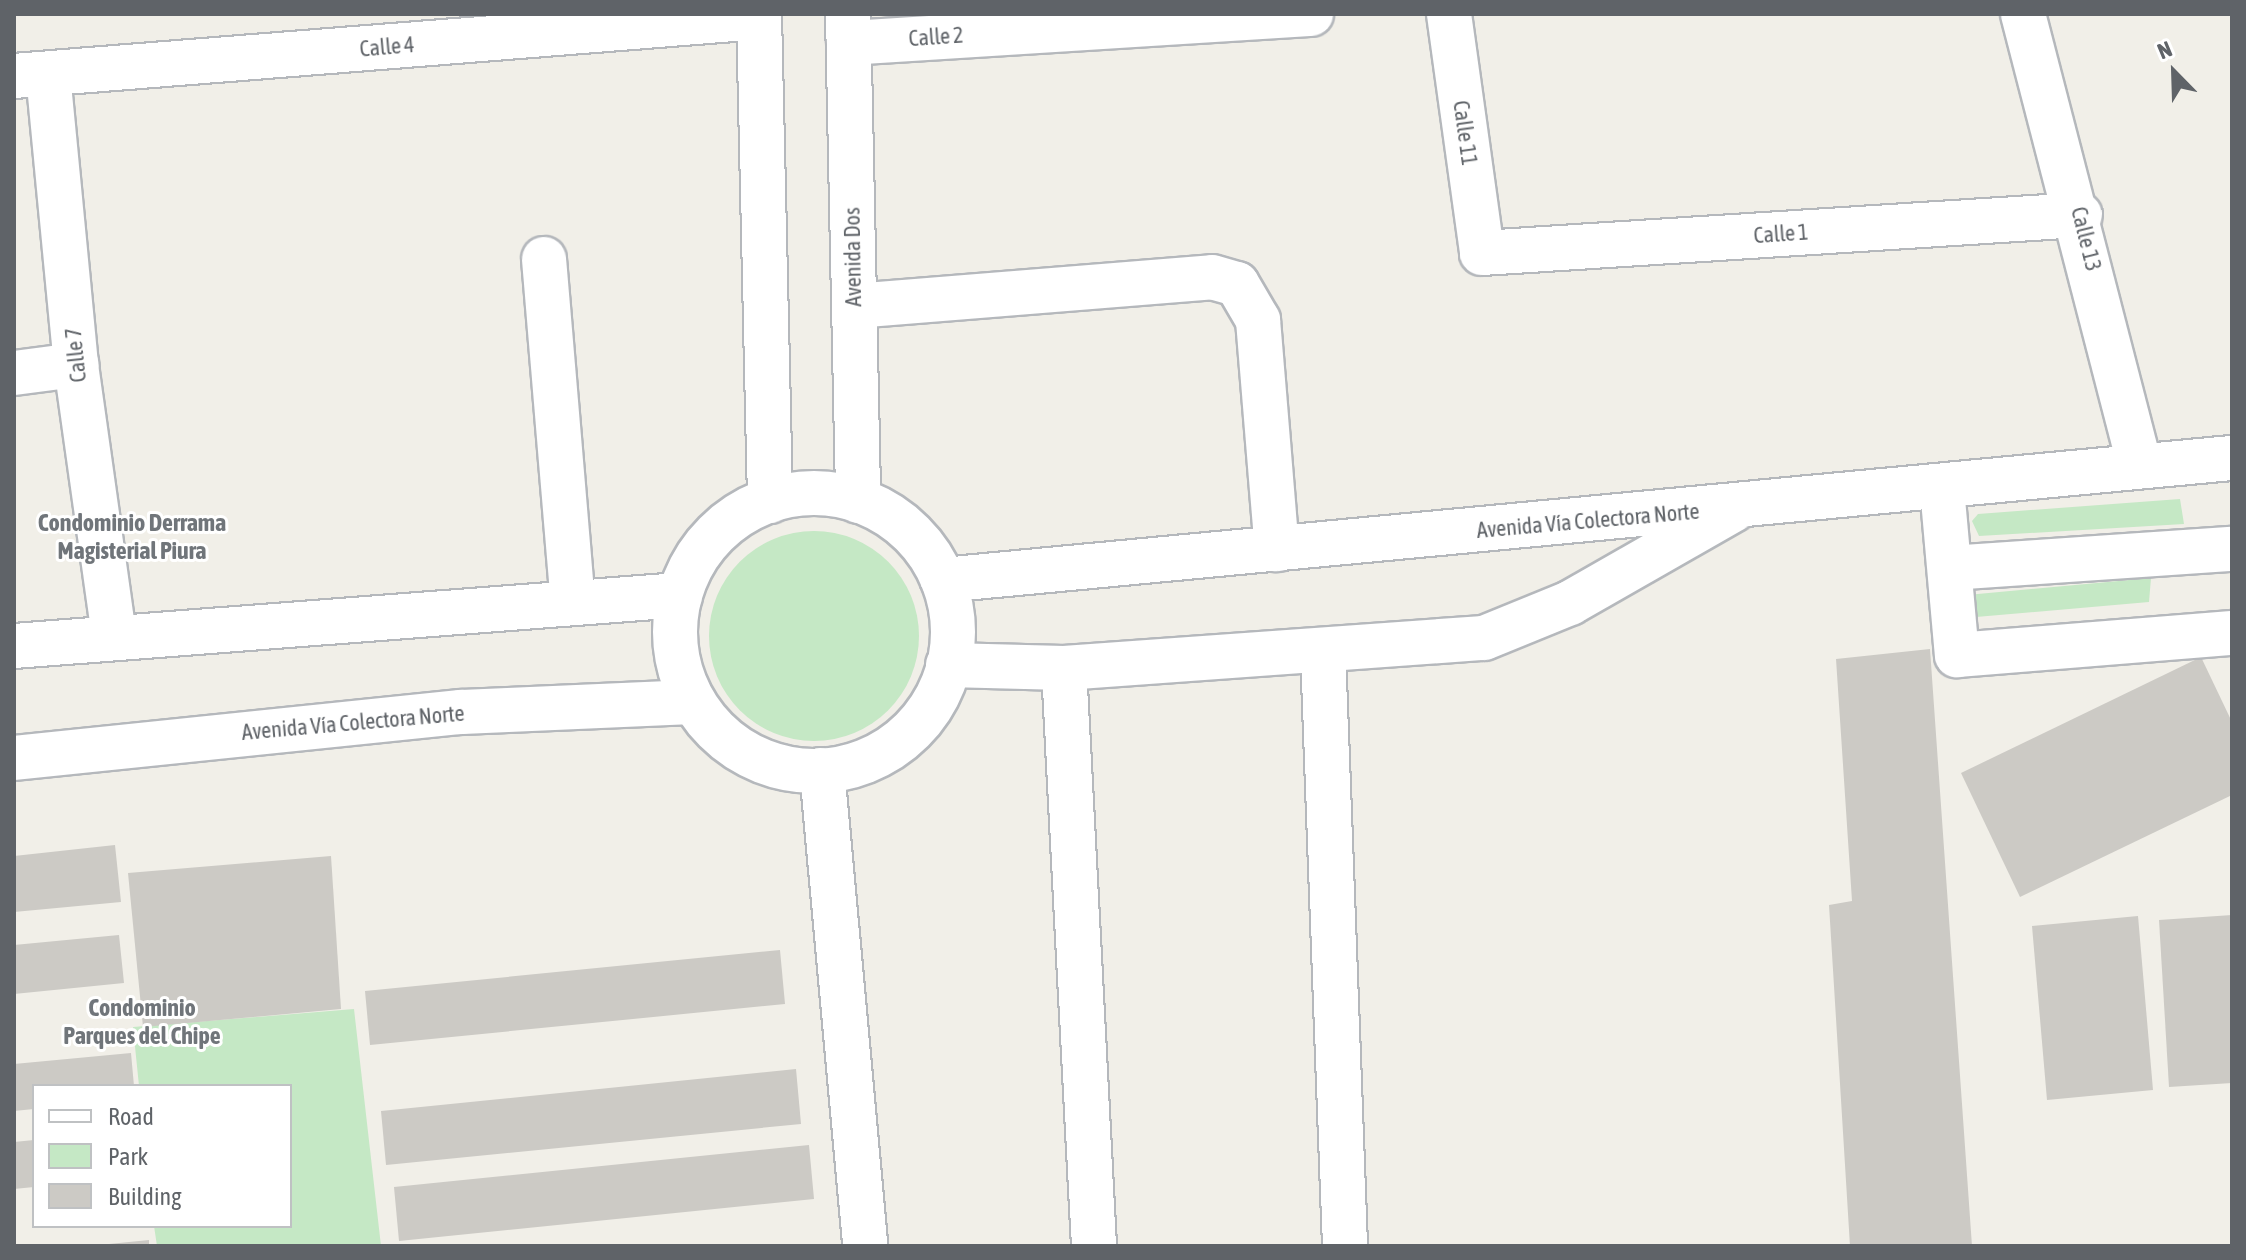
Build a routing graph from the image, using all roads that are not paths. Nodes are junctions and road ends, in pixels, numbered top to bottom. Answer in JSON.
{"nodes":[{"id":1,"x":1311,"y":14,"type":"edge"},
{"id":2,"x":1449,"y":14,"type":"edge"},
{"id":3,"x":2023,"y":14,"type":"edge"},
{"id":4,"x":759,"y":16,"type":"edge"},
{"id":5,"x":1114,"y":20,"type":"edge"},
{"id":6,"x":477,"y":27,"type":"edge"},
{"id":7,"x":848,"y":29,"type":"edge"},
{"id":8,"x":31,"y":75,"type":"edge"},
{"id":9,"x":2080,"y":215,"type":"junction"},
{"id":10,"x":1482,"y":253,"type":"joint"},
{"id":11,"x":544,"y":259,"type":"dead end"},
{"id":12,"x":854,"y":306,"type":"junction"},
{"id":13,"x":76,"y":365,"type":"junction"},
{"id":14,"x":14,"y":373,"type":"edge"},
{"id":15,"x":2232,"y":458,"type":"edge"},
{"id":16,"x":2140,"y":466,"type":"junction"},
{"id":17,"x":1942,"y":488,"type":"junction"},
{"id":18,"x":770,"y":501,"type":"junction"},
{"id":19,"x":858,"y":501,"type":"junction"},
{"id":20,"x":1735,"y":508,"type":"junction"},
{"id":21,"x":1277,"y":549,"type":"junction"},
{"id":22,"x":2232,"y":549,"type":"edge"},
{"id":23,"x":1950,"y":568,"type":"junction"},
{"id":24,"x":943,"y":580,"type":"junction"},
{"id":25,"x":680,"y":595,"type":"junction"},
{"id":26,"x":573,"y":602,"type":"junction"},
{"id":27,"x":2232,"y":633,"type":"edge"},
{"id":28,"x":114,"y":634,"type":"junction"},
{"id":29,"x":14,"y":646,"type":"edge"},
{"id":30,"x":1323,"y":651,"type":"junction"},
{"id":31,"x":948,"y":665,"type":"junction"},
{"id":32,"x":1064,"y":668,"type":"junction"},
{"id":33,"x":693,"y":702,"type":"junction"},
{"id":34,"x":14,"y":758,"type":"edge"},
{"id":35,"x":822,"y":770,"type":"junction"},
{"id":36,"x":865,"y":1246,"type":"edge"},
{"id":37,"x":1094,"y":1246,"type":"edge"},
{"id":38,"x":1345,"y":1246,"type":"edge"}],
"edges":[{"from":1,"to":5,"type":"street","name":"Calle 2"},
{"from":2,"to":10,"type":"street","name":"Calle 11"},
{"from":3,"to":9,"type":"street","name":"Calle 13"},
{"from":4,"to":6,"type":"street","name":"Calle 4"},
{"from":4,"to":18,"type":"street"},
{"from":5,"to":7,"type":"street","name":"Calle 2"},
{"from":6,"to":8,"type":"street","name":"Calle 4"},
{"from":7,"to":12,"type":"street","name":"Avenida Dos"},
{"from":8,"to":13,"type":"street","name":"Calle 7"},
{"from":9,"to":10,"type":"street","name":"Calle 1"},
{"from":9,"to":16,"type":"street","name":"Calle 13"},
{"from":11,"to":26,"type":"street"},
{"from":12,"to":19,"type":"street","name":"Avenida Dos"},
{"from":12,"to":21,"type":"street"},
{"from":13,"to":14,"type":"street"},
{"from":13,"to":28,"type":"street","name":"Calle 7"},
{"from":15,"to":16,"type":"street","name":"Avenida Vía Colectora Norte"},
{"from":16,"to":17,"type":"street","name":"Avenida Vía Colectora Norte"},
{"from":17,"to":20,"type":"street","name":"Avenida Vía Colectora Norte"},
{"from":17,"to":23,"type":"street"},
{"from":18,"to":19,"type":"street"},
{"from":18,"to":25,"type":"street"},
{"from":19,"to":24,"type":"street"},
{"from":20,"to":21,"type":"street","name":"Avenida Vía Colectora Norte"},
{"from":20,"to":30,"type":"street"},
{"from":21,"to":24,"type":"street","name":"Avenida Vía Colectora Norte"},
{"from":22,"to":23,"type":"street"},
{"from":23,"to":27,"type":"street"},
{"from":24,"to":31,"type":"street"},
{"from":25,"to":26,"type":"street"},
{"from":25,"to":33,"type":"street"},
{"from":26,"to":28,"type":"street"},
{"from":28,"to":29,"type":"street"},
{"from":30,"to":32,"type":"street"},
{"from":30,"to":38,"type":"street"},
{"from":31,"to":32,"type":"street"},
{"from":31,"to":35,"type":"street"},
{"from":32,"to":37,"type":"street"},
{"from":33,"to":34,"type":"street","name":"Avenida Vía Colectora Norte"},
{"from":33,"to":35,"type":"street"},
{"from":35,"to":36,"type":"street"}]}
